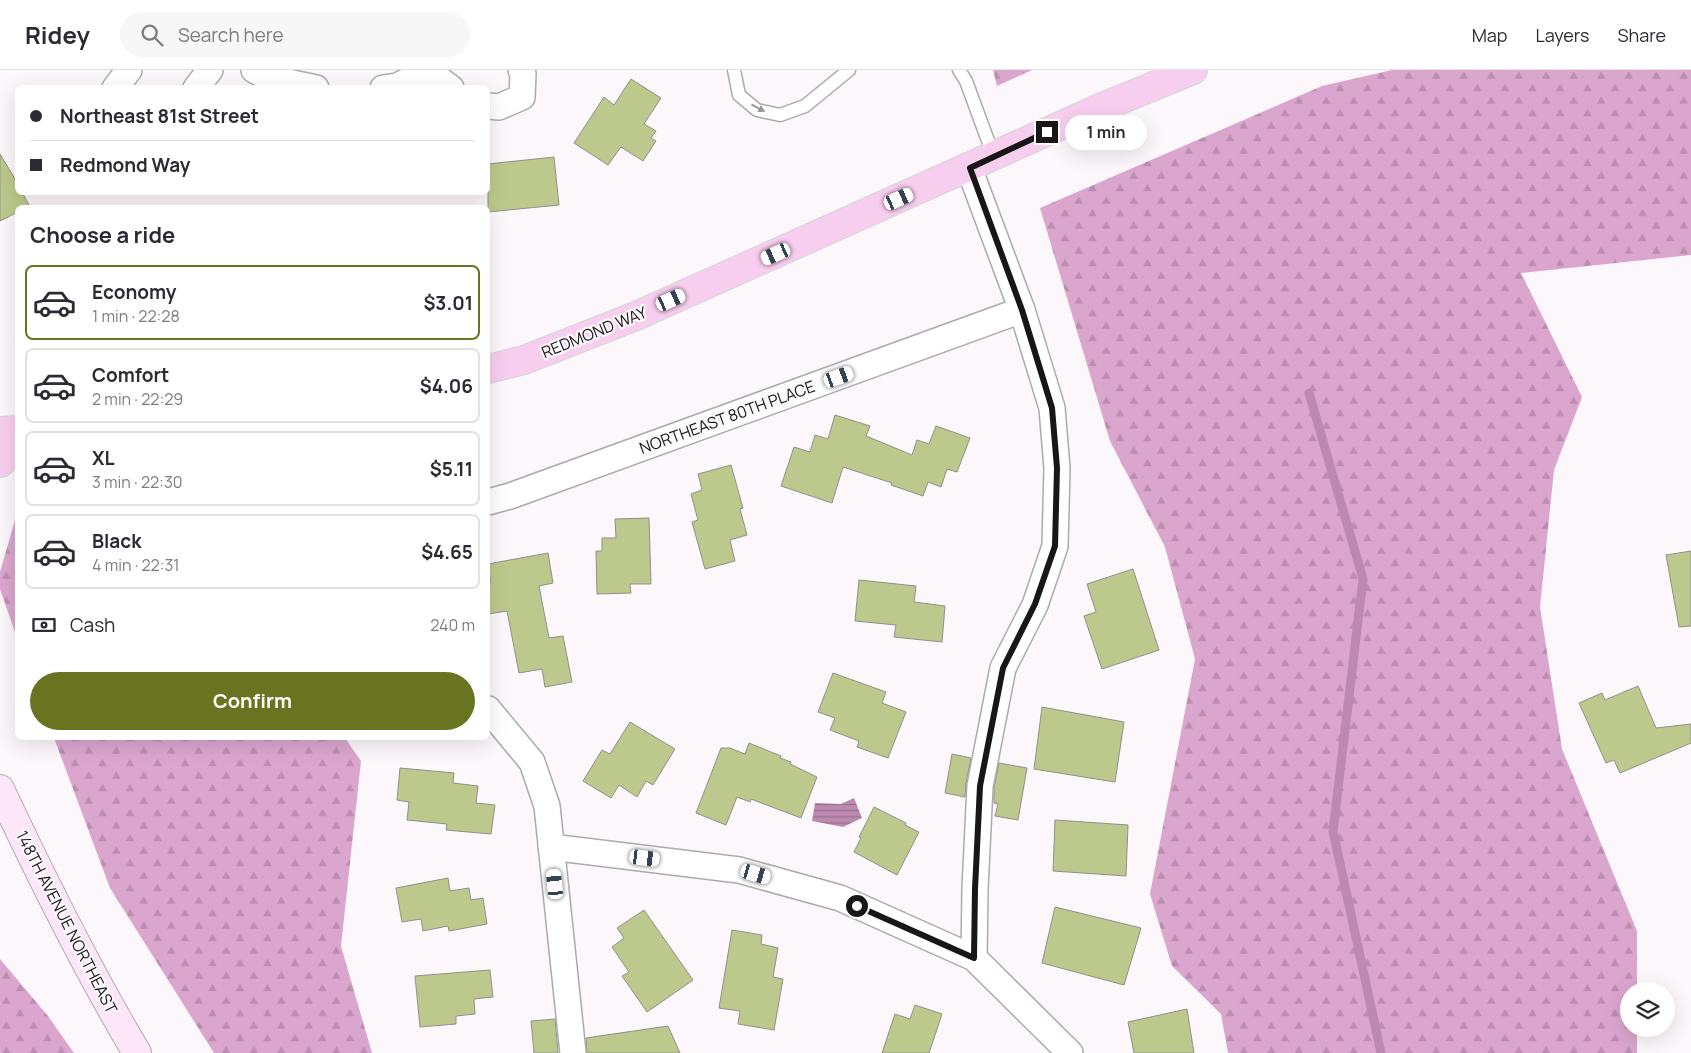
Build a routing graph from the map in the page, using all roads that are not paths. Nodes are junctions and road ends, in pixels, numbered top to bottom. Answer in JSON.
{"nodes":[{"id":1,"x":129,"y":70,"type":"edge"},
{"id":2,"x":210,"y":70,"type":"edge"},
{"id":3,"x":254,"y":70,"type":"edge"},
{"id":4,"x":429,"y":70,"type":"edge"},
{"id":5,"x":521,"y":70,"type":"edge"},
{"id":6,"x":734,"y":70,"type":"edge"},
{"id":7,"x":849,"y":70,"type":"edge"},
{"id":8,"x":959,"y":70,"type":"edge"},
{"id":9,"x":1193,"y":70,"type":"edge"},
{"id":10,"x":117,"y":85,"type":"edge"},
{"id":11,"x":198,"y":85,"type":"edge"},
{"id":12,"x":302,"y":85,"type":"edge"},
{"id":13,"x":399,"y":85,"type":"edge"},
{"id":14,"x":447,"y":85,"type":"edge"},
{"id":15,"x":490,"y":106,"type":"edge"},
{"id":16,"x":994,"y":157,"type":"junction"},
{"id":17,"x":970,"y":168,"type":"junction"},
{"id":18,"x":1022,"y":310,"type":"junction"},
{"id":19,"x":490,"y":368,"type":"edge"},
{"id":20,"x":15,"y":430,"type":"edge"},
{"id":21,"x":0,"y":431,"type":"edge"},
{"id":22,"x":15,"y":449,"type":"edge"},
{"id":23,"x":0,"y":463,"type":"edge"},
{"id":24,"x":490,"y":501,"type":"edge"},
{"id":25,"x":490,"y":711,"type":"edge"},
{"id":26,"x":0,"y":789,"type":"edge"},
{"id":27,"x":551,"y":847,"type":"junction"},
{"id":28,"x":974,"y":958,"type":"junction"},
{"id":29,"x":137,"y":1053,"type":"edge"},
{"id":30,"x":573,"y":1053,"type":"edge"},
{"id":31,"x":1070,"y":1053,"type":"edge"}],
"edges":[{"from":1,"to":10,"type":"street"},
{"from":2,"to":11,"type":"street"},
{"from":3,"to":12,"type":"street"},
{"from":4,"to":13,"type":"street"},
{"from":4,"to":14,"type":"street"},
{"from":5,"to":15,"type":"street"},
{"from":6,"to":7,"type":"lane","one_way":true},
{"from":8,"to":16,"type":"lane"},
{"from":9,"to":16,"type":"main road","name":"REDMOND WAY"},
{"from":16,"to":17,"type":"main road","name":"REDMOND WAY"},
{"from":17,"to":18,"type":"street"},
{"from":17,"to":19,"type":"main road","name":"REDMOND WAY"},
{"from":18,"to":24,"type":"street","name":"NORTHEAST 80TH PLACE"},
{"from":18,"to":28,"type":"street"},
{"from":20,"to":21,"type":"main road"},
{"from":22,"to":23,"type":"main road"},
{"from":25,"to":27,"type":"street"},
{"from":26,"to":29,"type":"main road","name":"148TH AVENUE NORTHEAST"},
{"from":27,"to":28,"type":"street"},
{"from":27,"to":30,"type":"street"},
{"from":28,"to":31,"type":"street"}]}
